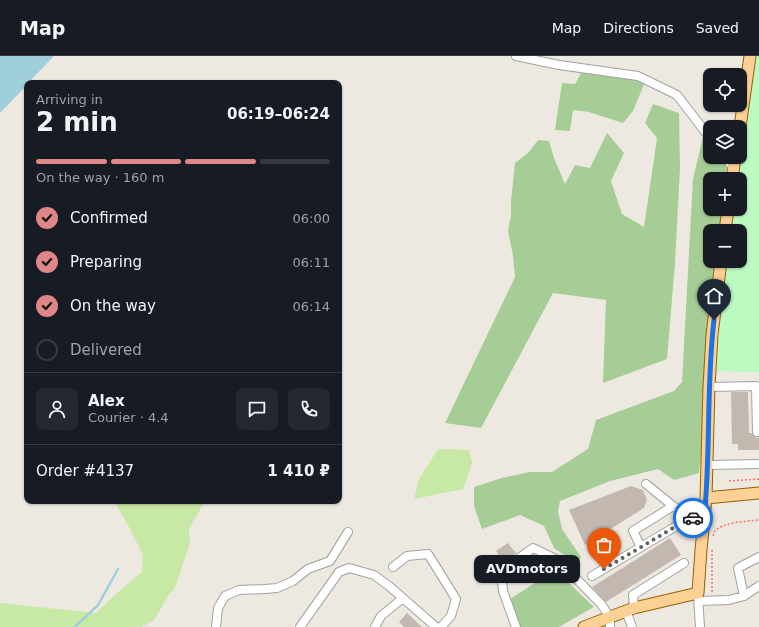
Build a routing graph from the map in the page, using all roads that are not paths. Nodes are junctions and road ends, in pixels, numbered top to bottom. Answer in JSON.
{"nodes":[{"id":1,"x":516,"y":56,"type":"edge"},
{"id":2,"x":750,"y":56,"type":"edge"},
{"id":3,"x":741,"y":120,"type":"edge"},
{"id":4,"x":703,"y":129,"type":"edge"},
{"id":5,"x":720,"y":268,"type":"edge"},
{"id":6,"x":709,"y":387,"type":"junction"},
{"id":7,"x":759,"y":432,"type":"edge"},
{"id":8,"x":759,"y":464,"type":"edge"},
{"id":9,"x":708,"y":465,"type":"junction"},
{"id":10,"x":646,"y":484,"type":"dead end"},
{"id":11,"x":759,"y":493,"type":"edge"},
{"id":12,"x":706,"y":498,"type":"junction"},
{"id":13,"x":673,"y":506,"type":"junction"},
{"id":14,"x":690,"y":518,"type":"junction"},
{"id":15,"x":704,"y":520,"type":"junction"},
{"id":16,"x":348,"y":532,"type":"dead end"},
{"id":17,"x":641,"y":547,"type":"junction"},
{"id":18,"x":759,"y":557,"type":"edge"},
{"id":19,"x":330,"y":560,"type":"junction"},
{"id":20,"x":684,"y":563,"type":"dead end"},
{"id":21,"x":393,"y":566,"type":"dead end"},
{"id":22,"x":339,"y":572,"type":"junction"},
{"id":23,"x":592,"y":576,"type":"dead end"},
{"id":24,"x":759,"y":586,"type":"edge"},
{"id":25,"x":744,"y":596,"type":"junction"},
{"id":26,"x":698,"y":597,"type":"junction"},
{"id":27,"x":402,"y":598,"type":"junction"},
{"id":28,"x":630,"y":609,"type":"junction"},
{"id":29,"x":610,"y":622,"type":"edge"},
{"id":30,"x":216,"y":627,"type":"edge"},
{"id":31,"x":300,"y":627,"type":"edge"},
{"id":32,"x":375,"y":627,"type":"edge"},
{"id":33,"x":436,"y":627,"type":"edge"},
{"id":34,"x":441,"y":627,"type":"edge"},
{"id":35,"x":516,"y":627,"type":"edge"},
{"id":36,"x":584,"y":627,"type":"edge"},
{"id":37,"x":632,"y":627,"type":"edge"},
{"id":38,"x":700,"y":627,"type":"edge"}],
"edges":[{"from":1,"to":4,"type":"street"},
{"from":2,"to":3,"type":"main road"},
{"from":5,"to":6,"type":"main road"},
{"from":6,"to":7,"type":"street"},
{"from":6,"to":9,"type":"main road"},
{"from":8,"to":9,"type":"street"},
{"from":9,"to":12,"type":"main road"},
{"from":10,"to":13,"type":"street"},
{"from":11,"to":12,"type":"main road"},
{"from":12,"to":15,"type":"main road"},
{"from":13,"to":14,"type":"street"},
{"from":13,"to":17,"type":"street"},
{"from":14,"to":15,"type":"street"},
{"from":14,"to":17,"type":"street"},
{"from":15,"to":26,"type":"main road"},
{"from":16,"to":19,"type":"street"},
{"from":17,"to":23,"type":"street"},
{"from":18,"to":25,"type":"street"},
{"from":19,"to":22,"type":"street"},
{"from":19,"to":30,"type":"street"},
{"from":20,"to":28,"type":"street"},
{"from":21,"to":34,"type":"street"},
{"from":22,"to":27,"type":"street"},
{"from":22,"to":31,"type":"street"},
{"from":24,"to":25,"type":"street"},
{"from":25,"to":26,"type":"street"},
{"from":26,"to":28,"type":"main road"},
{"from":26,"to":38,"type":"street"},
{"from":27,"to":32,"type":"street"},
{"from":27,"to":33,"type":"street"},
{"from":28,"to":29,"type":"main road"},
{"from":28,"to":37,"type":"street"},
{"from":29,"to":35,"type":"street"},
{"from":29,"to":36,"type":"main road"}]}
